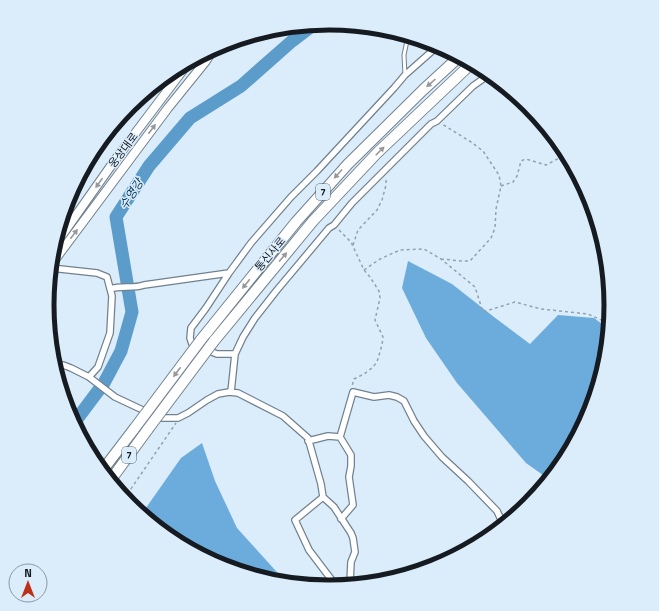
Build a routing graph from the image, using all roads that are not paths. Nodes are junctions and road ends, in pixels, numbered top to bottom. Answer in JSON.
{"nodes":[{"id":1,"x":407,"y":41,"type":"edge"},
{"id":2,"x":433,"y":50,"type":"edge"},
{"id":3,"x":208,"y":58,"type":"edge"},
{"id":4,"x":209,"y":58,"type":"edge"},
{"id":5,"x":455,"y":60,"type":"edge"},
{"id":6,"x":206,"y":61,"type":"junction"},
{"id":7,"x":467,"y":67,"type":"edge"},
{"id":8,"x":180,"y":74,"type":"edge"},
{"id":9,"x":405,"y":75,"type":"junction"},
{"id":10,"x":485,"y":78,"type":"edge"},
{"id":11,"x":68,"y":221,"type":"edge"},
{"id":12,"x":59,"y":255,"type":"edge"},
{"id":13,"x":56,"y":269,"type":"edge"},
{"id":14,"x":229,"y":273,"type":"junction"},
{"id":15,"x":112,"y":288,"type":"junction"},
{"id":16,"x":235,"y":354,"type":"junction"},
{"id":17,"x":61,"y":366,"type":"edge"},
{"id":18,"x":92,"y":379,"type":"junction"},
{"id":19,"x":231,"y":392,"type":"junction"},
{"id":20,"x":340,"y":437,"type":"junction"},
{"id":21,"x":308,"y":441,"type":"junction"},
{"id":22,"x":106,"y":466,"type":"edge"},
{"id":23,"x":114,"y":476,"type":"edge"},
{"id":24,"x":323,"y":497,"type":"junction"},
{"id":25,"x":340,"y":519,"type":"junction"},
{"id":26,"x":501,"y":521,"type":"edge"},
{"id":27,"x":350,"y":580,"type":"edge"},
{"id":28,"x":332,"y":581,"type":"edge"}],
"edges":[{"from":1,"to":9,"type":"lane"},
{"from":2,"to":9,"type":"street"},
{"from":3,"to":6,"type":"main road","name":"웅상대로"},
{"from":4,"to":6,"type":"main road"},
{"from":5,"to":22,"type":"highway","name":"통신사로","number":"7","one_way":true,"bridge":true},
{"from":12,"to":6,"type":"main road","name":"웅상대로","one_way":true},
{"from":23,"to":7,"type":"highway","name":"통신사로","number":"7","one_way":true,"bridge":true},
{"from":8,"to":11,"type":"main road","name":"웅상대로","one_way":true},
{"from":9,"to":14,"type":"street"},
{"from":10,"to":16,"type":"street"},
{"from":13,"to":15,"type":"street"},
{"from":14,"to":15,"type":"street"},
{"from":14,"to":16,"type":"street"},
{"from":15,"to":18,"type":"street"},
{"from":16,"to":19,"type":"street"},
{"from":17,"to":18,"type":"street"},
{"from":18,"to":19,"type":"street"},
{"from":19,"to":21,"type":"street"},
{"from":20,"to":21,"type":"street"},
{"from":20,"to":25,"type":"street"},
{"from":20,"to":26,"type":"street"},
{"from":21,"to":24,"type":"street"},
{"from":24,"to":25,"type":"street"},
{"from":24,"to":28,"type":"street"},
{"from":25,"to":27,"type":"street"}]}
